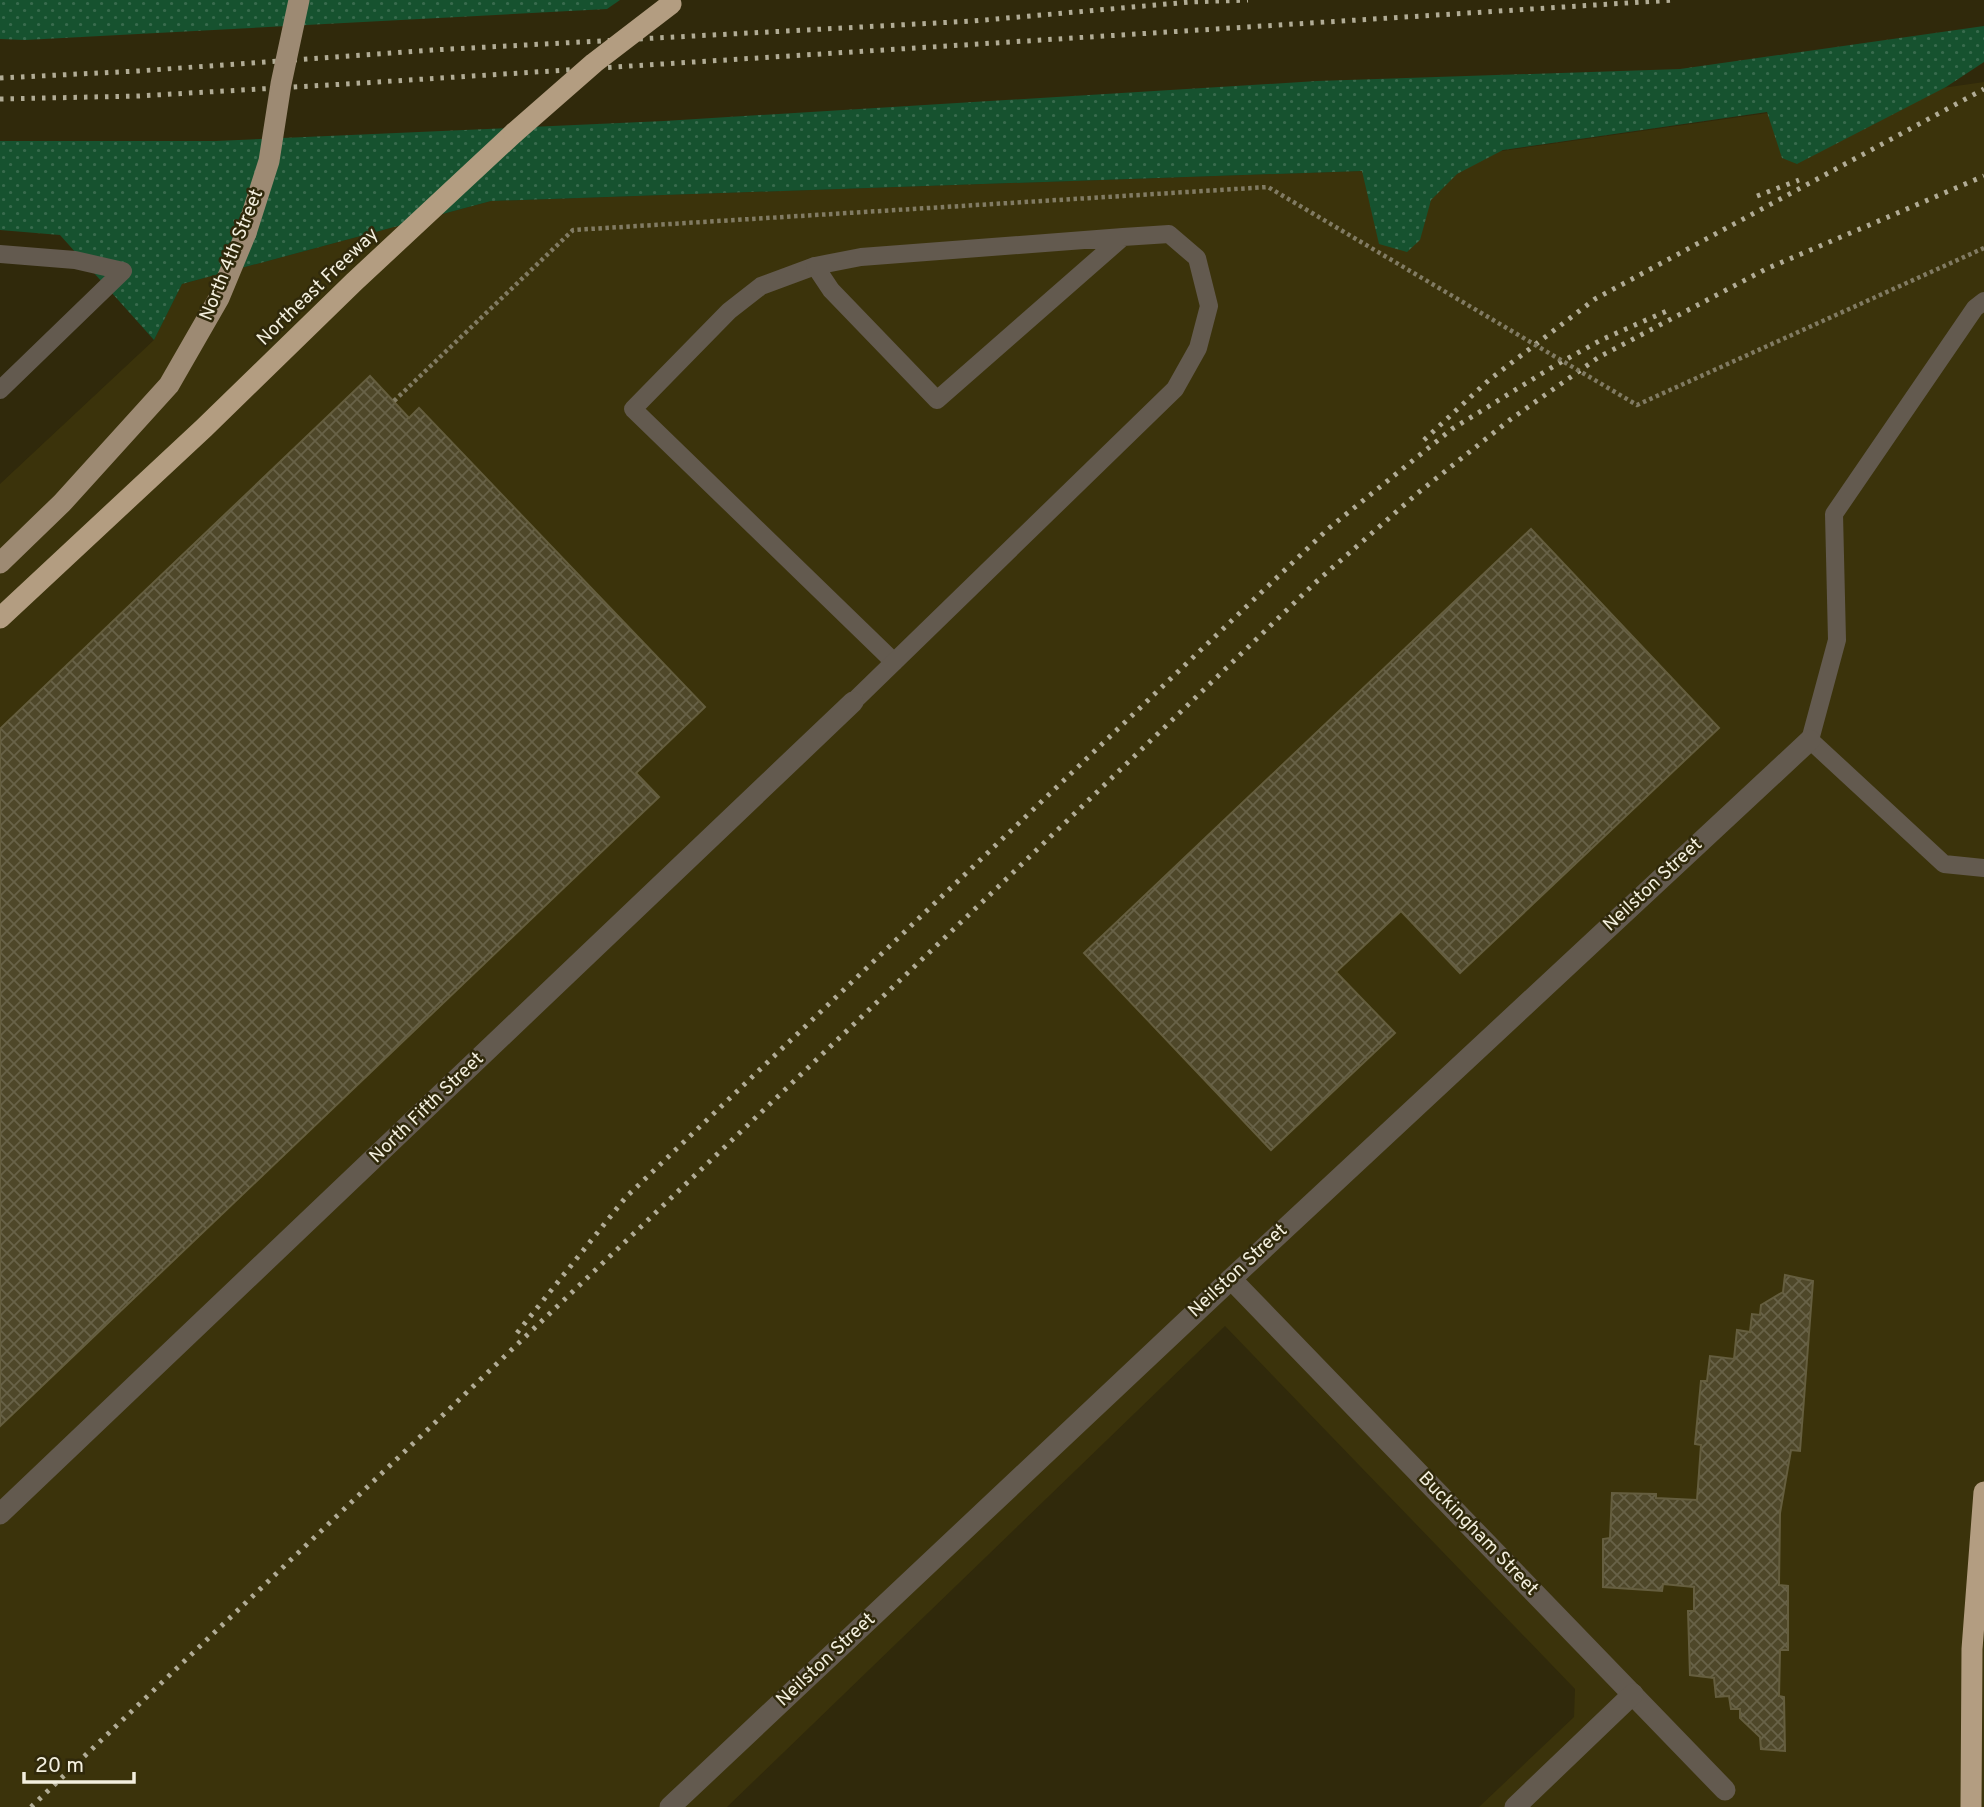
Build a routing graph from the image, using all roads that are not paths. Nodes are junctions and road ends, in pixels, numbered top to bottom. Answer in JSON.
{"nodes":[{"id":1,"x":299,"y":0,"type":"edge"},
{"id":2,"x":674,"y":2,"type":"edge"},
{"id":3,"x":1123,"y":237,"type":"junction"},
{"id":4,"x":0,"y":254,"type":"edge"},
{"id":5,"x":815,"y":267,"type":"junction"},
{"id":6,"x":1984,"y":301,"type":"edge"},
{"id":7,"x":0,"y":390,"type":"edge"},
{"id":8,"x":0,"y":563,"type":"edge"},
{"id":9,"x":0,"y":618,"type":"edge"},
{"id":10,"x":894,"y":662,"type":"junction"},
{"id":11,"x":853,"y":702,"type":"joint"},
{"id":12,"x":1810,"y":740,"type":"junction"},
{"id":13,"x":1984,"y":869,"type":"edge"},
{"id":14,"x":1231,"y":1279,"type":"junction"},
{"id":15,"x":1984,"y":1492,"type":"edge"},
{"id":16,"x":0,"y":1514,"type":"edge"},
{"id":17,"x":1633,"y":1694,"type":"junction"},
{"id":18,"x":1726,"y":1790,"type":"dead end"},
{"id":19,"x":670,"y":1807,"type":"edge"},
{"id":20,"x":1515,"y":1807,"type":"edge"},
{"id":21,"x":1971,"y":1807,"type":"edge"}],
"edges":[{"from":1,"to":8,"type":"main road","name":"North 4th Street","bridge":true},
{"from":2,"to":9,"type":"highway","name":"Northeast Freeway","bridge":true},
{"from":3,"to":5,"type":"lane"},
{"from":3,"to":5,"type":"lane"},
{"from":3,"to":10,"type":"lane"},
{"from":4,"to":7,"type":"lane"},
{"from":5,"to":10,"type":"lane"},
{"from":6,"to":12,"type":"lane"},
{"from":10,"to":11,"type":"lane"},
{"from":11,"to":16,"type":"street","name":"North Fifth Street"},
{"from":12,"to":13,"type":"lane"},
{"from":12,"to":14,"type":"street","name":"Neilston Street"},
{"from":14,"to":17,"type":"street","name":"Buckingham Street"},
{"from":14,"to":19,"type":"street","name":"Neilston Street"},
{"from":15,"to":21,"type":"highway"},
{"from":17,"to":18,"type":"street","name":"Buckingham Street"},
{"from":17,"to":20,"type":"street"}]}
